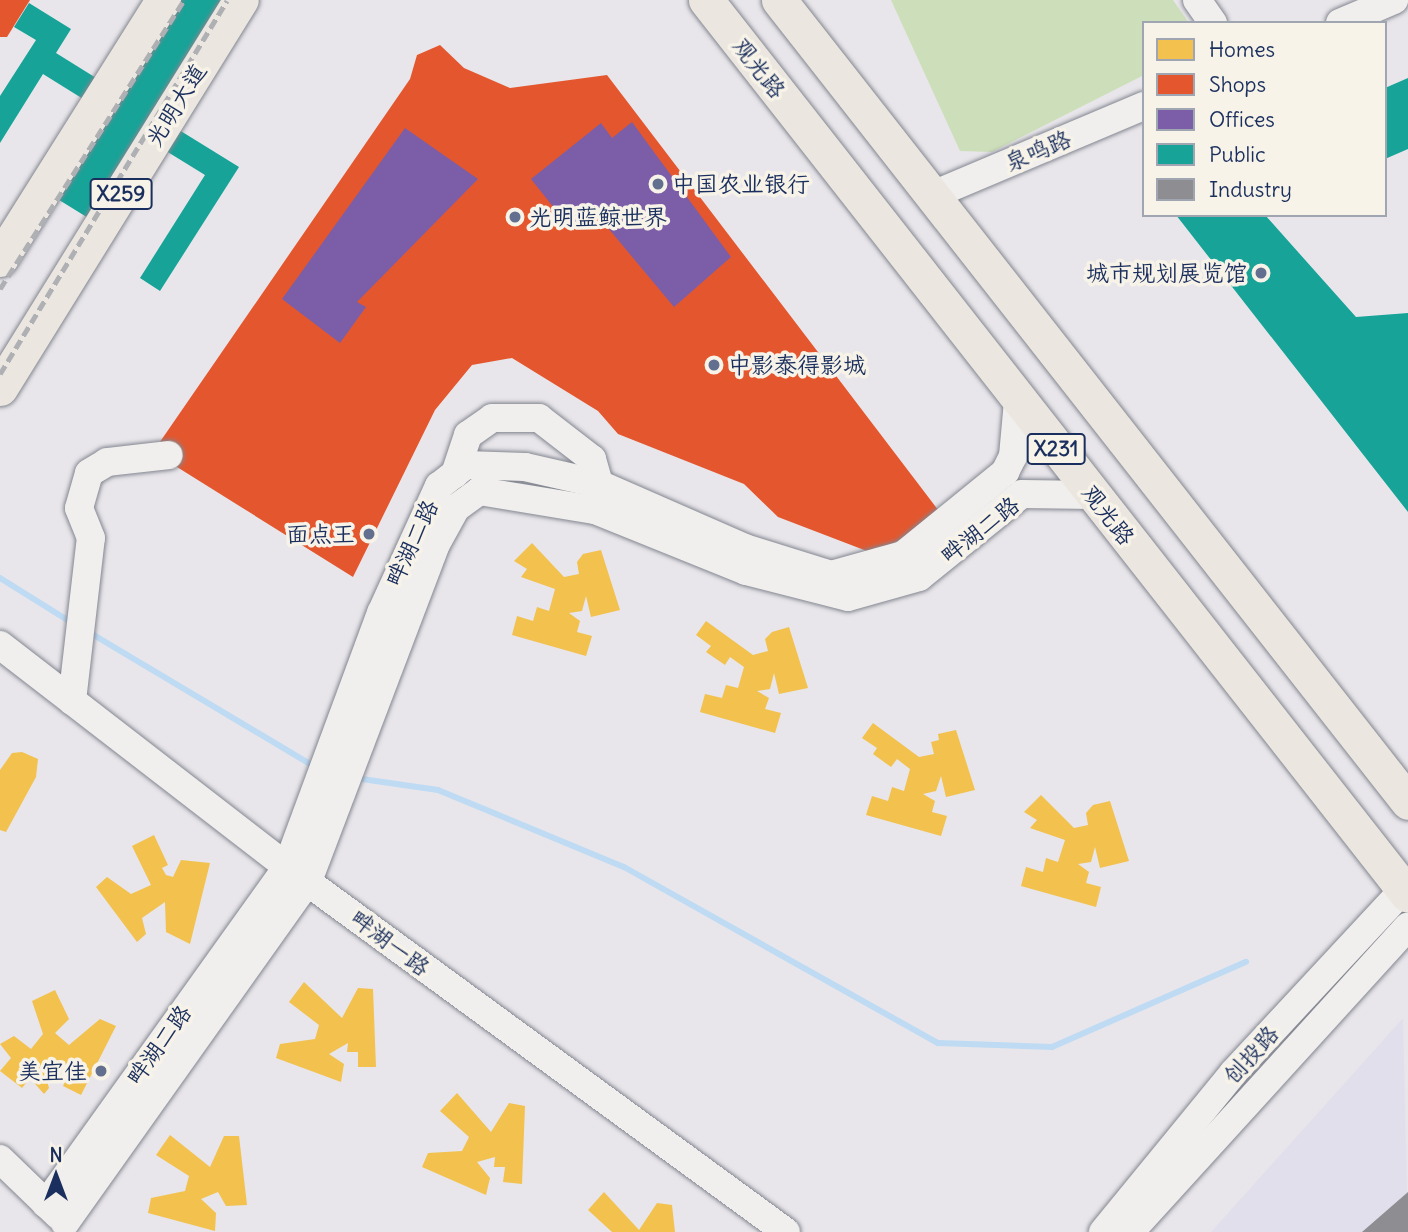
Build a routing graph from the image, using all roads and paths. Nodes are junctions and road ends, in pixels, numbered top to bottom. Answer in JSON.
{"nodes":[{"id":1,"x":163,"y":0,"type":"edge"},
{"id":2,"x":241,"y":0,"type":"edge"},
{"id":3,"x":706,"y":0,"type":"edge"},
{"id":4,"x":779,"y":0,"type":"edge"},
{"id":5,"x":1197,"y":0,"type":"edge"},
{"id":6,"x":1394,"y":0,"type":"edge"},
{"id":7,"x":1212,"y":21,"type":"edge"},
{"id":8,"x":1345,"y":21,"type":"edge"},
{"id":9,"x":1142,"y":107,"type":"edge"},
{"id":10,"x":933,"y":195,"type":"junction"},
{"id":11,"x":0,"y":259,"type":"edge"},
{"id":12,"x":0,"y":388,"type":"edge"},
{"id":13,"x":1018,"y":401,"type":"junction"},
{"id":14,"x":169,"y":456,"type":"dead end"},
{"id":15,"x":455,"y":474,"type":"junction"},
{"id":16,"x":599,"y":484,"type":"junction"},
{"id":17,"x":1093,"y":495,"type":"junction"},
{"id":18,"x":387,"y":632,"type":"junction"},
{"id":19,"x":0,"y":645,"type":"edge"},
{"id":20,"x":72,"y":701,"type":"junction"},
{"id":21,"x":1408,"y":802,"type":"edge"},
{"id":22,"x":297,"y":874,"type":"junction"},
{"id":23,"x":1407,"y":890,"type":"edge"},
{"id":24,"x":1408,"y":926,"type":"edge"},
{"id":25,"x":0,"y":1158,"type":"edge"},
{"id":26,"x":62,"y":1219,"type":"edge"},
{"id":27,"x":786,"y":1232,"type":"edge"},
{"id":28,"x":1103,"y":1232,"type":"edge"},
{"id":29,"x":1130,"y":1232,"type":"edge"}],
"edges":[{"from":1,"to":11,"type":"main road","number":"X259"},
{"from":2,"to":12,"type":"main road","name":"光明大道","number":"X259"},
{"from":3,"to":13,"type":"main road","name":"观光路","number":"X231"},
{"from":4,"to":10,"type":"main road","number":"X231"},
{"from":5,"to":7,"type":"street"},
{"from":6,"to":8,"type":"street"},
{"from":9,"to":10,"type":"street","name":"泉鸣路"},
{"from":10,"to":21,"type":"main road","number":"X231"},
{"from":13,"to":16,"type":"street","name":"畔湖二路"},
{"from":13,"to":17,"type":"main road","name":"观光路","number":"X231"},
{"from":14,"to":20,"type":"street"},
{"from":15,"to":16,"type":"street","name":"畔湖二路"},
{"from":15,"to":16,"type":"street"},
{"from":15,"to":18,"type":"street","name":"畔湖二路"},
{"from":17,"to":18,"type":"street","name":"畔湖二路"},
{"from":17,"to":23,"type":"main road","name":"观光路","number":"X231"},
{"from":18,"to":22,"type":"street","name":"畔湖二路"},
{"from":19,"to":20,"type":"street","name":"畔湖一路"},
{"from":20,"to":22,"type":"street","name":"畔湖一路"},
{"from":22,"to":26,"type":"street","name":"畔湖二路"},
{"from":22,"to":27,"type":"street","name":"畔湖一路"},
{"from":23,"to":28,"type":"street","name":"创投路"},
{"from":24,"to":29,"type":"street","name":"创投路"},
{"from":25,"to":26,"type":"street"}]}
